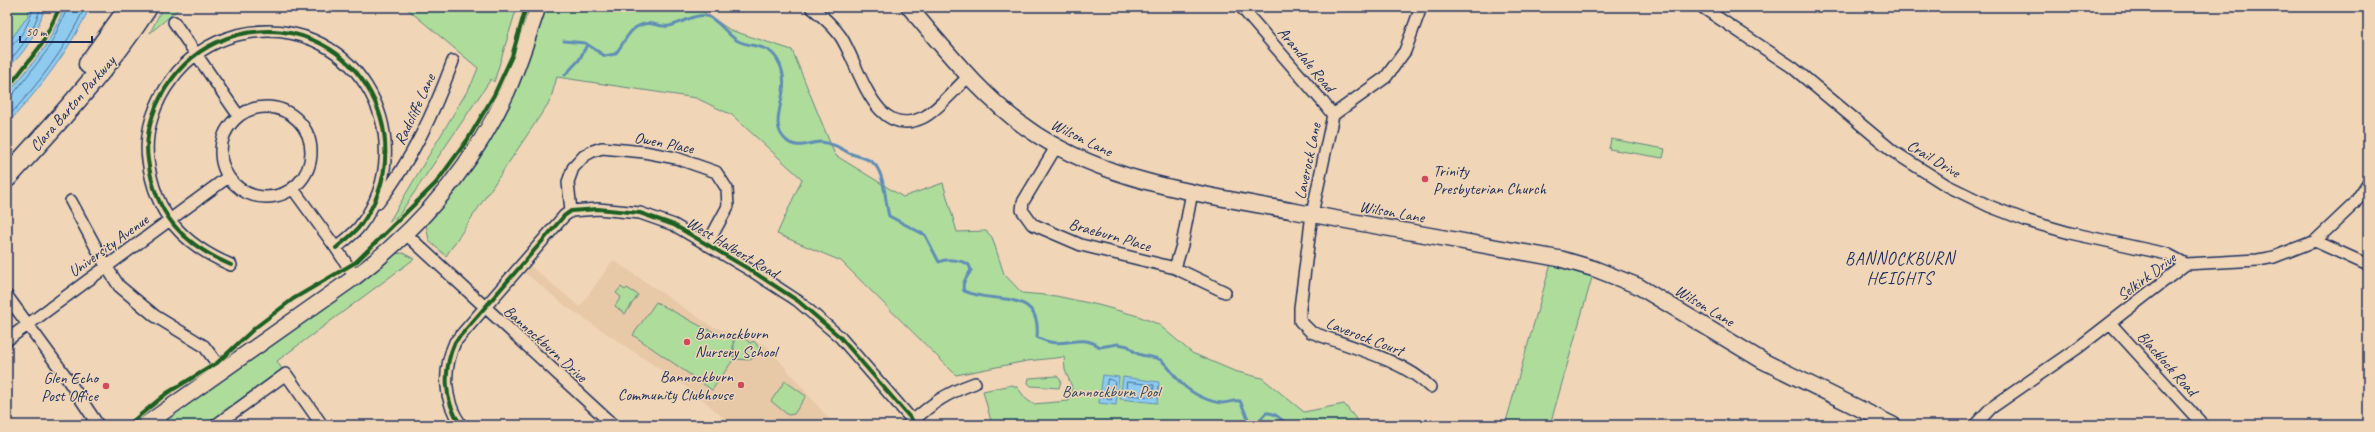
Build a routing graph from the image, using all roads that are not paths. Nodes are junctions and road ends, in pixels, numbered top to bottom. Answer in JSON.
{"nodes":[{"id":1,"x":147,"y":7,"type":"edge"},
{"id":2,"x":538,"y":7,"type":"edge"},
{"id":3,"x":812,"y":7,"type":"edge"},
{"id":4,"x":1241,"y":7,"type":"edge"},
{"id":5,"x":1421,"y":7,"type":"edge"},
{"id":6,"x":1702,"y":7,"type":"edge"},
{"id":7,"x":914,"y":9,"type":"edge"},
{"id":8,"x":127,"y":11,"type":"edge"},
{"id":9,"x":174,"y":22,"type":"dead end"},
{"id":10,"x":196,"y":54,"type":"junction"},
{"id":11,"x":453,"y":61,"type":"dead end"},
{"id":12,"x":969,"y":76,"type":"junction"},
{"id":13,"x":238,"y":115,"type":"junction"},
{"id":14,"x":1333,"y":115,"type":"junction"},
{"id":15,"x":1056,"y":147,"type":"junction"},
{"id":16,"x":7,"y":157,"type":"edge"},
{"id":17,"x":7,"y":177,"type":"edge"},
{"id":18,"x":228,"y":178,"type":"junction"},
{"id":19,"x":2368,"y":183,"type":"edge"},
{"id":20,"x":292,"y":189,"type":"junction"},
{"id":21,"x":1192,"y":192,"type":"junction"},
{"id":22,"x":71,"y":202,"type":"dead end"},
{"id":23,"x":571,"y":211,"type":"junction"},
{"id":24,"x":1312,"y":214,"type":"junction"},
{"id":25,"x":169,"y":220,"type":"junction"},
{"id":26,"x":359,"y":227,"type":"junction"},
{"id":27,"x":407,"y":235,"type":"junction"},
{"id":28,"x":2315,"y":241,"type":"junction"},
{"id":29,"x":707,"y":245,"type":"junction"},
{"id":30,"x":336,"y":248,"type":"junction"},
{"id":31,"x":2186,"y":264,"type":"junction"},
{"id":32,"x":231,"y":265,"type":"dead end"},
{"id":33,"x":2368,"y":265,"type":"edge"},
{"id":34,"x":106,"y":266,"type":"junction"},
{"id":35,"x":1175,"y":268,"type":"junction"},
{"id":36,"x":355,"y":277,"type":"junction"},
{"id":37,"x":1225,"y":292,"type":"dead end"},
{"id":38,"x":7,"y":296,"type":"edge"},
{"id":39,"x":483,"y":308,"type":"junction"},
{"id":40,"x":1300,"y":308,"type":"joint"},
{"id":41,"x":2110,"y":323,"type":"junction"},
{"id":42,"x":27,"y":324,"type":"junction"},
{"id":43,"x":7,"y":340,"type":"edge"},
{"id":44,"x":222,"y":370,"type":"junction"},
{"id":45,"x":975,"y":383,"type":"dead end"},
{"id":46,"x":1430,"y":387,"type":"dead end"},
{"id":47,"x":911,"y":423,"type":"edge"},
{"id":48,"x":98,"y":425,"type":"edge"},
{"id":49,"x":145,"y":425,"type":"edge"},
{"id":50,"x":216,"y":425,"type":"edge"},
{"id":51,"x":322,"y":425,"type":"edge"},
{"id":52,"x":461,"y":425,"type":"edge"},
{"id":53,"x":613,"y":425,"type":"edge"},
{"id":54,"x":1893,"y":425,"type":"edge"},
{"id":55,"x":1975,"y":425,"type":"edge"},
{"id":56,"x":2203,"y":425,"type":"edge"}],
"edges":[{"from":1,"to":17,"type":"highway","name":"Clara Barton Parkway"},
{"from":2,"to":27,"type":"main road"},
{"from":3,"to":12,"type":"street"},
{"from":4,"to":14,"type":"street","name":"Arandale Road"},
{"from":5,"to":14,"type":"street","name":"Laverock Lane"},
{"from":6,"to":31,"type":"street","name":"Crail Drive"},
{"from":7,"to":12,"type":"main road","name":"Wilson Lane"},
{"from":8,"to":16,"type":"highway","name":"Clara Barton Parkway"},
{"from":9,"to":10,"type":"street"},
{"from":10,"to":13,"type":"street"},
{"from":10,"to":25,"type":"street"},
{"from":10,"to":26,"type":"street"},
{"from":11,"to":26,"type":"street","name":"Radcliffe Lane"},
{"from":12,"to":15,"type":"main road","name":"Wilson Lane"},
{"from":13,"to":18,"type":"street"},
{"from":13,"to":20,"type":"street"},
{"from":14,"to":24,"type":"street","name":"Laverock Lane"},
{"from":15,"to":21,"type":"main road","name":"Wilson Lane"},
{"from":15,"to":35,"type":"street","name":"Braeburn Place"},
{"from":18,"to":20,"type":"street"},
{"from":18,"to":25,"type":"street","name":"University Avenue"},
{"from":19,"to":28,"type":"street","name":"Selkirk Drive"},
{"from":20,"to":30,"type":"street"},
{"from":21,"to":24,"type":"main road","name":"Wilson Lane"},
{"from":21,"to":35,"type":"street"},
{"from":22,"to":34,"type":"street"},
{"from":23,"to":29,"type":"street","name":"West Halbert Road"},
{"from":23,"to":29,"type":"street","name":"Owen Place"},
{"from":23,"to":39,"type":"street"},
{"from":24,"to":40,"type":"street","name":"Laverock Lane"},
{"from":24,"to":54,"type":"main road","name":"Wilson Lane"},
{"from":25,"to":32,"type":"street"},
{"from":25,"to":34,"type":"street","name":"University Avenue"},
{"from":26,"to":30,"type":"street"},
{"from":27,"to":36,"type":"main road"},
{"from":27,"to":39,"type":"street","name":"Bannockburn Drive"},
{"from":28,"to":31,"type":"street","name":"Selkirk Drive"},
{"from":28,"to":33,"type":"street"},
{"from":29,"to":47,"type":"street","name":"West Halbert Road"},
{"from":30,"to":36,"type":"street"},
{"from":31,"to":41,"type":"street","name":"Selkirk Drive"},
{"from":34,"to":42,"type":"street","name":"University Avenue"},
{"from":34,"to":44,"type":"street"},
{"from":35,"to":37,"type":"street","name":"Braeburn Place"},
{"from":36,"to":44,"type":"main road"},
{"from":38,"to":42,"type":"street"},
{"from":39,"to":52,"type":"street"},
{"from":39,"to":53,"type":"street","name":"Bannockburn Drive"},
{"from":40,"to":46,"type":"street","name":"Laverock Court"},
{"from":41,"to":55,"type":"street","name":"Selkirk Drive"},
{"from":41,"to":56,"type":"street","name":"Blacklock Road"},
{"from":42,"to":43,"type":"street","name":"University Avenue"},
{"from":42,"to":48,"type":"street"},
{"from":44,"to":49,"type":"main road"},
{"from":45,"to":47,"type":"street"},
{"from":50,"to":51,"type":"street"}]}
